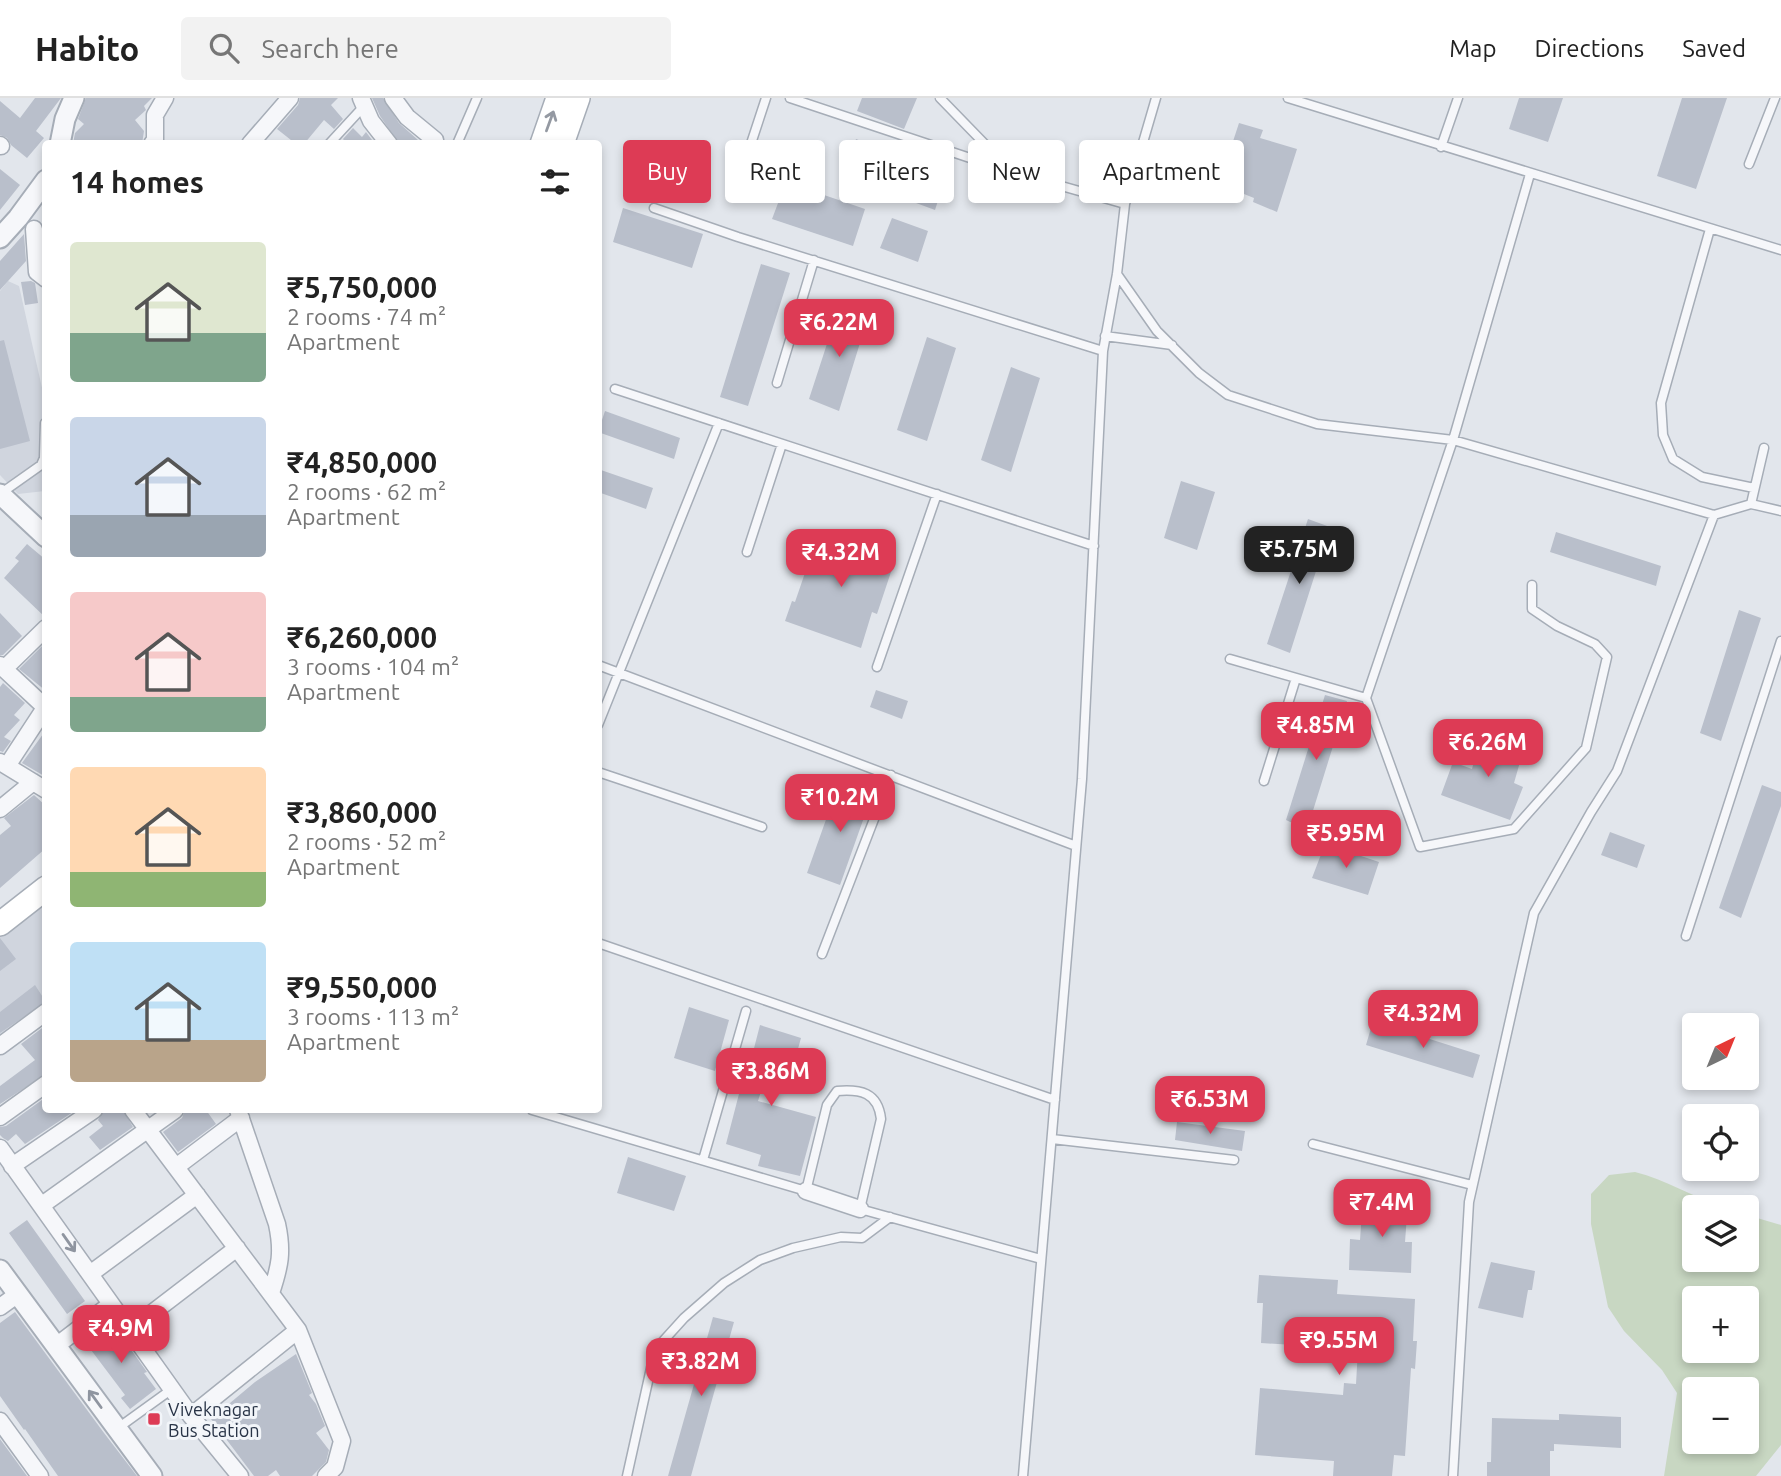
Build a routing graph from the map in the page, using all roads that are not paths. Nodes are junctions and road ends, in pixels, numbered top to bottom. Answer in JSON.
{"nodes":[{"id":1,"x":74,"y":98,"type":"edge"},
{"id":2,"x":165,"y":98,"type":"edge"},
{"id":3,"x":290,"y":98,"type":"edge"},
{"id":4,"x":393,"y":98,"type":"edge"},
{"id":5,"x":477,"y":98,"type":"edge"},
{"id":6,"x":558,"y":98,"type":"edge"},
{"id":7,"x":578,"y":98,"type":"edge"},
{"id":8,"x":766,"y":98,"type":"edge"},
{"id":9,"x":790,"y":98,"type":"edge"},
{"id":10,"x":940,"y":98,"type":"edge"},
{"id":11,"x":1156,"y":98,"type":"edge"},
{"id":12,"x":1288,"y":98,"type":"edge"},
{"id":13,"x":1458,"y":98,"type":"edge"},
{"id":14,"x":1775,"y":98,"type":"edge"},
{"id":15,"x":363,"y":101,"type":"edge"},
{"id":16,"x":1316,"y":102,"type":"edge"},
{"id":17,"x":61,"y":140,"type":"edge"},
{"id":18,"x":155,"y":140,"type":"edge"},
{"id":19,"x":253,"y":140,"type":"edge"},
{"id":20,"x":333,"y":140,"type":"edge"},
{"id":21,"x":385,"y":140,"type":"edge"},
{"id":22,"x":432,"y":140,"type":"edge"},
{"id":23,"x":459,"y":140,"type":"edge"},
{"id":24,"x":543,"y":140,"type":"edge"},
{"id":25,"x":563,"y":140,"type":"edge"},
{"id":26,"x":752,"y":140,"type":"edge"},
{"id":27,"x":981,"y":140,"type":"edge"},
{"id":28,"x":1441,"y":147,"type":"junction"},
{"id":29,"x":968,"y":157,"type":"edge"},
{"id":30,"x":1749,"y":164,"type":"dead end"},
{"id":31,"x":1530,"y":174,"type":"junction"},
{"id":32,"x":1065,"y":187,"type":"edge"},
{"id":33,"x":42,"y":194,"type":"edge"},
{"id":34,"x":1125,"y":204,"type":"junction"},
{"id":35,"x":654,"y":208,"type":"dead end"},
{"id":36,"x":33,"y":227,"type":"edge"},
{"id":37,"x":1710,"y":229,"type":"junction"},
{"id":38,"x":0,"y":237,"type":"edge"},
{"id":39,"x":1781,"y":250,"type":"edge"},
{"id":40,"x":814,"y":260,"type":"junction"},
{"id":41,"x":1116,"y":274,"type":"junction"},
{"id":42,"x":42,"y":276,"type":"edge"},
{"id":43,"x":1105,"y":337,"type":"junction"},
{"id":44,"x":1172,"y":345,"type":"junction"},
{"id":45,"x":1103,"y":351,"type":"junction"},
{"id":46,"x":777,"y":383,"type":"dead end"},
{"id":47,"x":615,"y":389,"type":"dead end"},
{"id":48,"x":719,"y":423,"type":"junction"},
{"id":49,"x":1453,"y":440,"type":"junction"},
{"id":50,"x":782,"y":444,"type":"junction"},
{"id":51,"x":1764,"y":448,"type":"dead end"},
{"id":52,"x":42,"y":463,"type":"edge"},
{"id":53,"x":1754,"y":488,"type":"junction"},
{"id":54,"x":0,"y":494,"type":"edge"},
{"id":55,"x":937,"y":494,"type":"junction"},
{"id":56,"x":1751,"y":504,"type":"junction"},
{"id":57,"x":1781,"y":511,"type":"edge"},
{"id":58,"x":1714,"y":515,"type":"junction"},
{"id":59,"x":42,"y":533,"type":"edge"},
{"id":60,"x":1094,"y":546,"type":"junction"},
{"id":61,"x":747,"y":552,"type":"dead end"},
{"id":62,"x":1532,"y":585,"type":"dead end"},
{"id":63,"x":42,"y":632,"type":"edge"},
{"id":64,"x":1781,"y":641,"type":"edge"},
{"id":65,"x":1230,"y":659,"type":"dead end"},
{"id":66,"x":602,"y":666,"type":"edge"},
{"id":67,"x":2,"y":667,"type":"edge"},
{"id":68,"x":877,"y":667,"type":"dead end"},
{"id":69,"x":618,"y":672,"type":"junction"},
{"id":70,"x":1296,"y":678,"type":"junction"},
{"id":71,"x":1366,"y":698,"type":"junction"},
{"id":72,"x":603,"y":699,"type":"edge"},
{"id":73,"x":42,"y":705,"type":"edge"},
{"id":74,"x":42,"y":712,"type":"edge"},
{"id":75,"x":3,"y":764,"type":"edge"},
{"id":76,"x":602,"y":773,"type":"edge"},
{"id":77,"x":891,"y":775,"type":"junction"},
{"id":78,"x":1264,"y":781,"type":"dead end"},
{"id":79,"x":39,"y":786,"type":"edge"},
{"id":80,"x":0,"y":809,"type":"edge"},
{"id":81,"x":762,"y":827,"type":"dead end"},
{"id":82,"x":1076,"y":846,"type":"junction"},
{"id":83,"x":42,"y":880,"type":"edge"},
{"id":84,"x":42,"y":891,"type":"edge"},
{"id":85,"x":0,"y":912,"type":"edge"},
{"id":86,"x":0,"y":924,"type":"edge"},
{"id":87,"x":1686,"y":936,"type":"dead end"},
{"id":88,"x":602,"y":944,"type":"edge"},
{"id":89,"x":822,"y":954,"type":"dead end"},
{"id":90,"x":746,"y":1011,"type":"dead end"},
{"id":91,"x":42,"y":1015,"type":"edge"},
{"id":92,"x":0,"y":1046,"type":"edge"},
{"id":93,"x":42,"y":1087,"type":"edge"},
{"id":94,"x":1055,"y":1100,"type":"junction"},
{"id":95,"x":90,"y":1113,"type":"edge"},
{"id":96,"x":135,"y":1113,"type":"edge"},
{"id":97,"x":171,"y":1113,"type":"edge"},
{"id":98,"x":542,"y":1113,"type":"edge"},
{"id":99,"x":240,"y":1114,"type":"edge"},
{"id":100,"x":0,"y":1117,"type":"edge"},
{"id":101,"x":149,"y":1130,"type":"junction"},
{"id":102,"x":1052,"y":1139,"type":"junction"},
{"id":103,"x":1312,"y":1144,"type":"dead end"},
{"id":104,"x":0,"y":1148,"type":"edge"},
{"id":105,"x":703,"y":1160,"type":"junction"},
{"id":106,"x":1234,"y":1160,"type":"dead end"},
{"id":107,"x":12,"y":1166,"type":"junction"},
{"id":108,"x":176,"y":1167,"type":"junction"},
{"id":109,"x":1472,"y":1185,"type":"junction"},
{"id":110,"x":806,"y":1191,"type":"junction"},
{"id":111,"x":197,"y":1195,"type":"junction"},
{"id":112,"x":42,"y":1205,"type":"junction"},
{"id":113,"x":860,"y":1209,"type":"junction"},
{"id":114,"x":890,"y":1217,"type":"junction"},
{"id":115,"x":237,"y":1248,"type":"junction"},
{"id":116,"x":1041,"y":1259,"type":"junction"},
{"id":117,"x":0,"y":1270,"type":"edge"},
{"id":118,"x":90,"y":1274,"type":"junction"},
{"id":119,"x":271,"y":1293,"type":"junction"},
{"id":120,"x":18,"y":1294,"type":"junction"},
{"id":121,"x":111,"y":1304,"type":"junction"},
{"id":122,"x":0,"y":1307,"type":"edge"},
{"id":123,"x":130,"y":1330,"type":"junction"},
{"id":124,"x":298,"y":1330,"type":"junction"},
{"id":125,"x":56,"y":1346,"type":"junction"},
{"id":126,"x":172,"y":1389,"type":"junction"},
{"id":127,"x":191,"y":1416,"type":"junction"},
{"id":128,"x":0,"y":1421,"type":"edge"},
{"id":129,"x":117,"y":1429,"type":"junction"},
{"id":130,"x":237,"y":1475,"type":"edge"},
{"id":131,"x":40,"y":1476,"type":"edge"},
{"id":132,"x":152,"y":1476,"type":"edge"},
{"id":133,"x":326,"y":1476,"type":"edge"},
{"id":134,"x":627,"y":1476,"type":"edge"},
{"id":135,"x":1023,"y":1476,"type":"edge"},
{"id":136,"x":1453,"y":1476,"type":"edge"}],
"edges":[{"from":1,"to":17,"type":"street"},
{"from":2,"to":18,"type":"street"},
{"from":3,"to":19,"type":"street"},
{"from":4,"to":22,"type":"street"},
{"from":5,"to":23,"type":"lane"},
{"from":24,"to":6,"type":"main road","one_way":true},
{"from":7,"to":25,"type":"main road"},
{"from":8,"to":26,"type":"lane"},
{"from":9,"to":29,"type":"lane"},
{"from":10,"to":27,"type":"lane"},
{"from":11,"to":34,"type":"lane"},
{"from":12,"to":16,"type":"lane"},
{"from":13,"to":28,"type":"lane"},
{"from":14,"to":30,"type":"lane"},
{"from":15,"to":20,"type":"lane"},
{"from":15,"to":21,"type":"street"},
{"from":16,"to":28,"type":"lane"},
{"from":28,"to":31,"type":"lane"},
{"from":31,"to":37,"type":"lane"},
{"from":31,"to":49,"type":"lane"},
{"from":32,"to":34,"type":"lane"},
{"from":33,"to":36,"type":"street"},
{"from":34,"to":41,"type":"lane"},
{"from":35,"to":40,"type":"lane"},
{"from":36,"to":38,"type":"street"},
{"from":36,"to":42,"type":"street"},
{"from":37,"to":39,"type":"lane"},
{"from":37,"to":53,"type":"lane"},
{"from":40,"to":45,"type":"lane"},
{"from":40,"to":46,"type":"lane"},
{"from":41,"to":43,"type":"lane"},
{"from":41,"to":44,"type":"lane"},
{"from":43,"to":44,"type":"lane"},
{"from":43,"to":45,"type":"lane"},
{"from":44,"to":49,"type":"lane"},
{"from":45,"to":60,"type":"lane"},
{"from":47,"to":48,"type":"lane"},
{"from":48,"to":50,"type":"lane"},
{"from":48,"to":69,"type":"lane"},
{"from":49,"to":58,"type":"lane"},
{"from":49,"to":71,"type":"lane"},
{"from":50,"to":55,"type":"lane"},
{"from":50,"to":61,"type":"lane"},
{"from":51,"to":53,"type":"lane"},
{"from":52,"to":54,"type":"lane"},
{"from":53,"to":56,"type":"lane"},
{"from":54,"to":59,"type":"street"},
{"from":55,"to":60,"type":"lane"},
{"from":55,"to":68,"type":"lane"},
{"from":56,"to":57,"type":"lane"},
{"from":56,"to":58,"type":"lane"},
{"from":58,"to":109,"type":"lane"},
{"from":60,"to":82,"type":"lane"},
{"from":62,"to":71,"type":"lane"},
{"from":63,"to":67,"type":"street"},
{"from":64,"to":87,"type":"lane"},
{"from":65,"to":70,"type":"lane"},
{"from":66,"to":69,"type":"lane"},
{"from":67,"to":73,"type":"street"},
{"from":69,"to":72,"type":"lane"},
{"from":69,"to":77,"type":"lane"},
{"from":70,"to":71,"type":"lane"},
{"from":70,"to":78,"type":"lane"},
{"from":74,"to":75,"type":"street"},
{"from":75,"to":79,"type":"street"},
{"from":76,"to":81,"type":"lane"},
{"from":77,"to":82,"type":"lane"},
{"from":77,"to":89,"type":"lane"},
{"from":79,"to":80,"type":"street"},
{"from":82,"to":94,"type":"lane"},
{"from":83,"to":85,"type":"main road"},
{"from":84,"to":86,"type":"main road"},
{"from":88,"to":94,"type":"lane"},
{"from":90,"to":105,"type":"lane"},
{"from":91,"to":92,"type":"street"},
{"from":93,"to":100,"type":"street"},
{"from":94,"to":102,"type":"lane"},
{"from":95,"to":107,"type":"street"},
{"from":96,"to":101,"type":"street"},
{"from":97,"to":101,"type":"street"},
{"from":98,"to":105,"type":"lane"},
{"from":99,"to":108,"type":"street"},
{"from":99,"to":119,"type":"street"},
{"from":101,"to":108,"type":"street"},
{"from":101,"to":112,"type":"street"},
{"from":102,"to":106,"type":"lane"},
{"from":102,"to":116,"type":"lane"},
{"from":103,"to":109,"type":"lane"},
{"from":104,"to":107,"type":"street"},
{"from":105,"to":110,"type":"lane"},
{"from":107,"to":112,"type":"street"},
{"from":108,"to":111,"type":"street"},
{"from":109,"to":136,"type":"lane"},
{"from":110,"to":113,"type":"street"},
{"from":110,"to":113,"type":"lane"},
{"from":111,"to":115,"type":"street"},
{"from":111,"to":118,"type":"street"},
{"from":112,"to":118,"type":"street","one_way":true},
{"from":113,"to":114,"type":"lane"},
{"from":114,"to":116,"type":"lane"},
{"from":114,"to":134,"type":"lane"},
{"from":115,"to":119,"type":"street"},
{"from":115,"to":123,"type":"street"},
{"from":116,"to":135,"type":"lane"},
{"from":117,"to":120,"type":"street"},
{"from":118,"to":121,"type":"street"},
{"from":119,"to":124,"type":"street"},
{"from":120,"to":122,"type":"street"},
{"from":120,"to":125,"type":"street"},
{"from":121,"to":123,"type":"street"},
{"from":121,"to":125,"type":"street"},
{"from":123,"to":126,"type":"street"},
{"from":124,"to":127,"type":"street"},
{"from":124,"to":133,"type":"street"},
{"from":129,"to":125,"type":"street","one_way":true},
{"from":126,"to":127,"type":"street"},
{"from":126,"to":129,"type":"lane"},
{"from":127,"to":130,"type":"street"},
{"from":128,"to":131,"type":"street"},
{"from":129,"to":132,"type":"street"}]}
